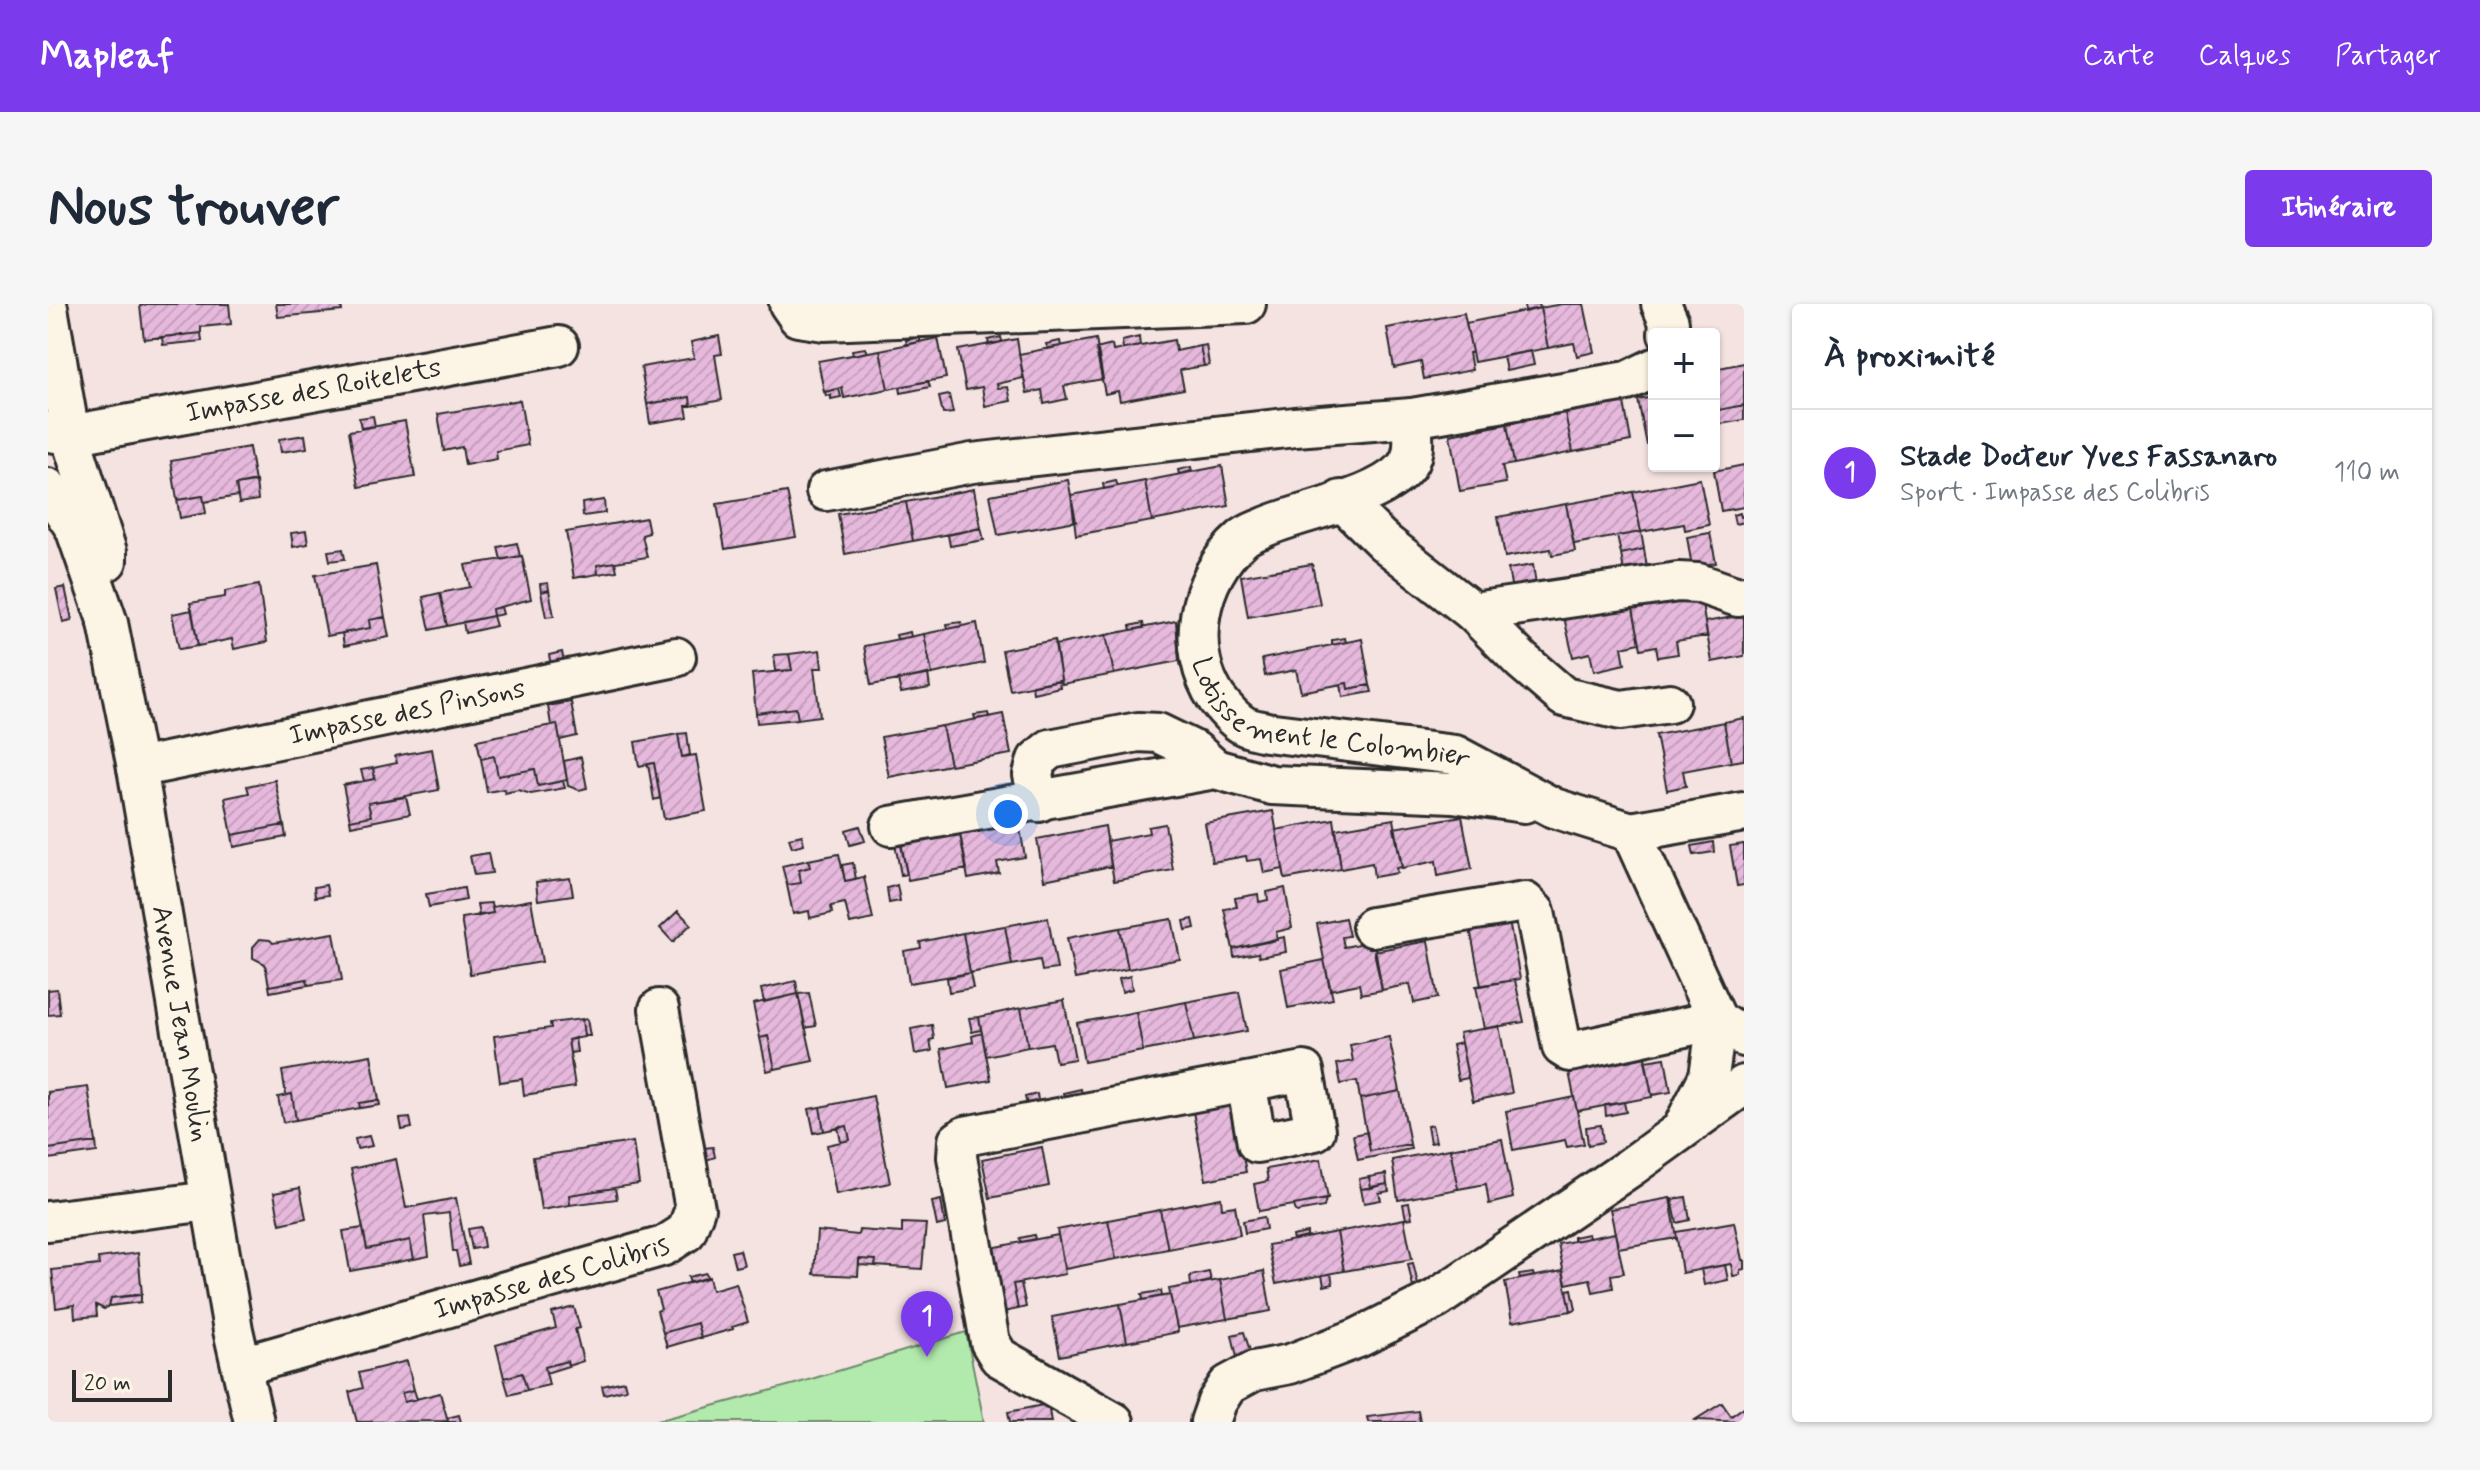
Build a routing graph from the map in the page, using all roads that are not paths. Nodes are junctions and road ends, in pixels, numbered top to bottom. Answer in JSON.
{"nodes":[{"id":1,"x":789,"y":304,"type":"edge"},
{"id":2,"x":1246,"y":304,"type":"edge"},
{"id":3,"x":1661,"y":304,"type":"edge"},
{"id":4,"x":48,"y":308,"type":"edge"},
{"id":5,"x":1668,"y":328,"type":"edge"},
{"id":6,"x":559,"y":346,"type":"dead end"},
{"id":7,"x":1648,"y":371,"type":"edge"},
{"id":8,"x":1412,"y":418,"type":"junction"},
{"id":9,"x":59,"y":433,"type":"edge"},
{"id":10,"x":48,"y":488,"type":"edge"},
{"id":11,"x":826,"y":491,"type":"dead end"},
{"id":12,"x":1341,"y":500,"type":"junction"},
{"id":13,"x":1744,"y":596,"type":"edge"},
{"id":14,"x":1473,"y":612,"type":"junction"},
{"id":15,"x":108,"y":623,"type":"junction"},
{"id":16,"x":676,"y":657,"type":"dead end"},
{"id":17,"x":1670,"y":703,"type":"dead end"},
{"id":18,"x":137,"y":768,"type":"junction"},
{"id":19,"x":1215,"y":769,"type":"junction"},
{"id":20,"x":1039,"y":802,"type":"junction"},
{"id":21,"x":1554,"y":808,"type":"junction"},
{"id":22,"x":1744,"y":812,"type":"edge"},
{"id":23,"x":891,"y":826,"type":"dead end"},
{"id":24,"x":1631,"y":832,"type":"junction"},
{"id":25,"x":1372,"y":927,"type":"dead end"},
{"id":26,"x":659,"y":1009,"type":"dead end"},
{"id":27,"x":1731,"y":1029,"type":"edge"},
{"id":28,"x":1246,"y":1082,"type":"dead end"},
{"id":29,"x":1744,"y":1085,"type":"edge"},
{"id":30,"x":1683,"y":1128,"type":"junction"},
{"id":31,"x":210,"y":1201,"type":"junction"},
{"id":32,"x":48,"y":1221,"type":"edge"},
{"id":33,"x":242,"y":1366,"type":"junction"},
{"id":34,"x":254,"y":1422,"type":"edge"},
{"id":35,"x":1114,"y":1422,"type":"edge"},
{"id":36,"x":1210,"y":1422,"type":"edge"}],
"edges":[{"from":1,"to":2,"type":"street"},
{"from":3,"to":5,"type":"street"},
{"from":4,"to":9,"type":"street","name":"Avenue Jean Moulin"},
{"from":6,"to":9,"type":"street","name":"Impasse des Roitelets"},
{"from":7,"to":8,"type":"street"},
{"from":8,"to":11,"type":"street"},
{"from":8,"to":12,"type":"street","name":"Lotissement le Colombier"},
{"from":9,"to":15,"type":"street","name":"Avenue Jean Moulin"},
{"from":10,"to":15,"type":"street","name":"Avenue Jean Moulin"},
{"from":12,"to":14,"type":"street"},
{"from":12,"to":21,"type":"street","name":"Lotissement le Colombier"},
{"from":13,"to":14,"type":"street"},
{"from":14,"to":17,"type":"street"},
{"from":15,"to":18,"type":"street","name":"Avenue Jean Moulin"},
{"from":16,"to":18,"type":"street","name":"Impasse des Pinsons"},
{"from":18,"to":31,"type":"street","name":"Avenue Jean Moulin"},
{"from":19,"to":20,"type":"street"},
{"from":19,"to":20,"type":"street"},
{"from":19,"to":21,"type":"street"},
{"from":20,"to":23,"type":"street"},
{"from":21,"to":24,"type":"street","name":"Lotissement le Colombier"},
{"from":22,"to":24,"type":"street","name":"Lotissement le Colombier"},
{"from":24,"to":27,"type":"street"},
{"from":25,"to":27,"type":"street"},
{"from":26,"to":33,"type":"street","name":"Impasse des Colibris"},
{"from":27,"to":30,"type":"street"},
{"from":28,"to":35,"type":"street"},
{"from":29,"to":30,"type":"street"},
{"from":30,"to":36,"type":"street"},
{"from":31,"to":32,"type":"street"},
{"from":31,"to":33,"type":"street","name":"Avenue Jean Moulin"},
{"from":33,"to":34,"type":"street","name":"Avenue Jean Moulin"}]}
